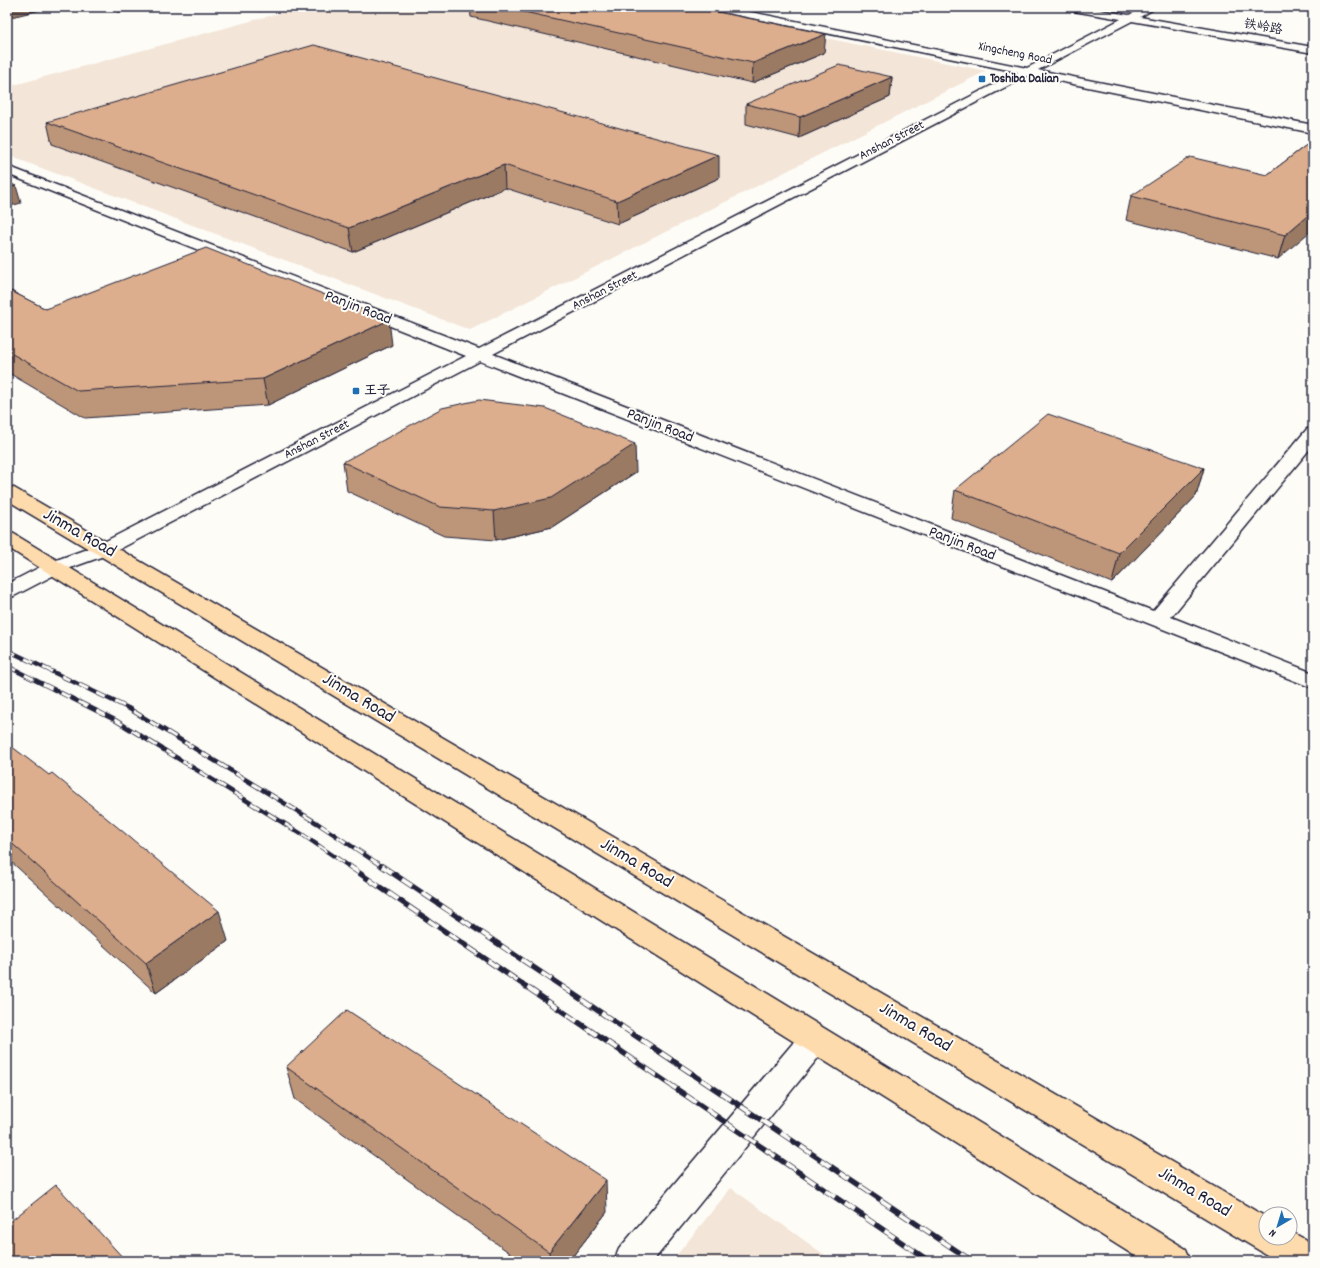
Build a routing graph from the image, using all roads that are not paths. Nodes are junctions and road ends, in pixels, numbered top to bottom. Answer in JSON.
{"nodes":[{"id":1,"x":712,"y":7,"type":"edge"},
{"id":2,"x":1067,"y":7,"type":"edge"},
{"id":3,"x":1152,"y":7,"type":"edge"},
{"id":4,"x":1128,"y":14,"type":"edge"},
{"id":5,"x":1313,"y":50,"type":"edge"},
{"id":6,"x":1022,"y":70,"type":"junction"},
{"id":7,"x":1313,"y":129,"type":"edge"},
{"id":8,"x":7,"y":170,"type":"edge"},
{"id":9,"x":472,"y":352,"type":"junction"},
{"id":10,"x":1313,"y":433,"type":"edge"},
{"id":11,"x":7,"y":492,"type":"edge"},
{"id":12,"x":153,"y":508,"type":"dead end"},
{"id":13,"x":7,"y":538,"type":"edge"},
{"id":14,"x":100,"y":541,"type":"junction"},
{"id":15,"x":55,"y":567,"type":"junction"},
{"id":16,"x":7,"y":592,"type":"edge"},
{"id":17,"x":1158,"y":620,"type":"junction"},
{"id":18,"x":1313,"y":681,"type":"edge"},
{"id":19,"x":815,"y":1039,"type":"junction"},
{"id":20,"x":1258,"y":1230,"type":"edge"},
{"id":21,"x":1284,"y":1246,"type":"edge"},
{"id":22,"x":631,"y":1261,"type":"edge"},
{"id":23,"x":1174,"y":1261,"type":"edge"},
{"id":24,"x":1309,"y":1261,"type":"edge"}],
"edges":[{"from":1,"to":6,"type":"street","name":"Xingcheng Road"},
{"from":2,"to":4,"type":"street","name":"铁岭路"},
{"from":3,"to":4,"type":"street","name":"Anshan Street"},
{"from":4,"to":5,"type":"street","name":"铁岭路"},
{"from":4,"to":6,"type":"street","name":"Anshan Street"},
{"from":6,"to":7,"type":"street","name":"Xingcheng Road"},
{"from":6,"to":9,"type":"street","name":"Anshan Street"},
{"from":8,"to":9,"type":"street","name":"Panjin Road"},
{"from":9,"to":12,"type":"street","name":"Anshan Street"},
{"from":9,"to":14,"type":"street","name":"Anshan Street"},
{"from":9,"to":17,"type":"street","name":"Panjin Road"},
{"from":10,"to":17,"type":"street"},
{"from":11,"to":14,"type":"main road","name":"Jinma Road"},
{"from":13,"to":15,"type":"main road"},
{"from":14,"to":15,"type":"street","name":"Anshan Street"},
{"from":14,"to":20,"type":"main road","name":"Jinma Road"},
{"from":15,"to":16,"type":"street","name":"Anshan Street"},
{"from":15,"to":19,"type":"main road"},
{"from":17,"to":18,"type":"street","name":"Panjin Road"},
{"from":19,"to":22,"type":"street"},
{"from":19,"to":23,"type":"main road"},
{"from":21,"to":24,"type":"main road"}]}
